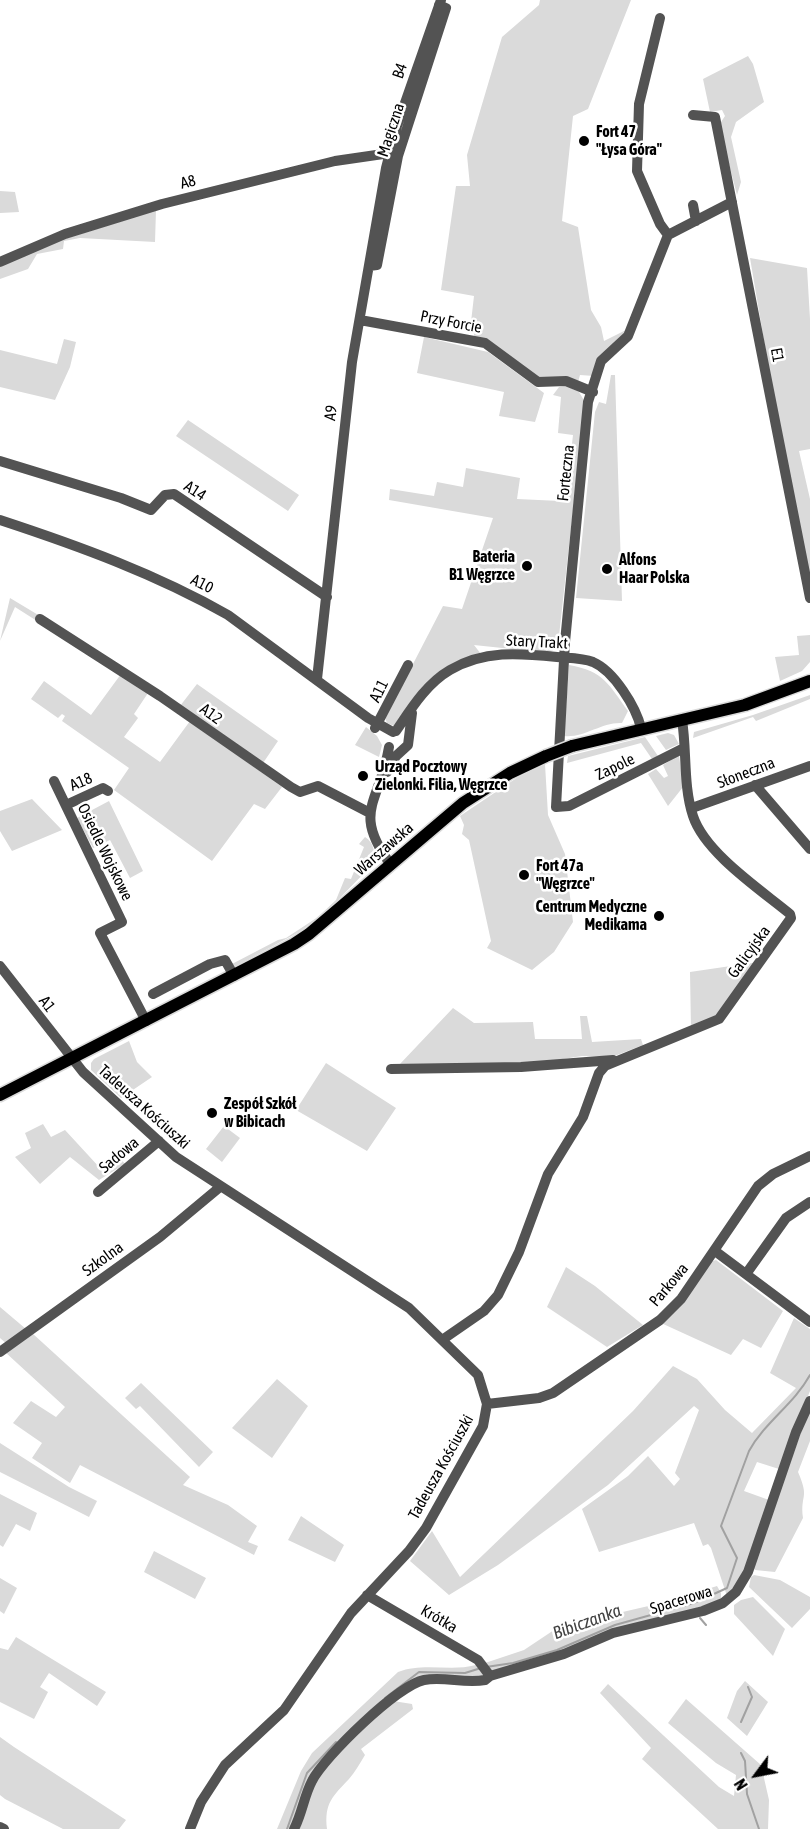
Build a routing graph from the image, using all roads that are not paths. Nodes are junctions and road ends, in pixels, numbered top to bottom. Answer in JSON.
{"nodes":[{"id":1,"x":440,"y":2,"type":"edge"},
{"id":2,"x":660,"y":18,"type":"dead end"},
{"id":3,"x":693,"y":115,"type":"dead end"},
{"id":4,"x":390,"y":153,"type":"junction"},
{"id":5,"x":732,"y":202,"type":"junction"},
{"id":6,"x":693,"y":205,"type":"dead end"},
{"id":7,"x":696,"y":221,"type":"junction"},
{"id":8,"x":668,"y":243,"type":"junction"},
{"id":9,"x":0,"y":262,"type":"edge"},
{"id":10,"x":369,"y":266,"type":"junction"},
{"id":11,"x":360,"y":320,"type":"junction"},
{"id":12,"x":756,"y":351,"type":"dead end"},
{"id":13,"x":766,"y":375,"type":"junction"},
{"id":14,"x":593,"y":392,"type":"junction"},
{"id":15,"x":0,"y":461,"type":"edge"},
{"id":16,"x":0,"y":520,"type":"edge"},
{"id":17,"x":327,"y":597,"type":"junction"},
{"id":18,"x":810,"y":598,"type":"edge"},
{"id":19,"x":40,"y":618,"type":"dead end"},
{"id":20,"x":564,"y":657,"type":"junction"},
{"id":21,"x":408,"y":665,"type":"dead end"},
{"id":22,"x":317,"y":679,"type":"junction"},
{"id":23,"x":810,"y":681,"type":"edge"},
{"id":24,"x":414,"y":706,"type":"junction"},
{"id":25,"x":682,"y":720,"type":"junction"},
{"id":26,"x":377,"y":726,"type":"junction"},
{"id":27,"x":641,"y":728,"type":"junction"},
{"id":28,"x":407,"y":737,"type":"junction"},
{"id":29,"x":393,"y":741,"type":"junction"},
{"id":30,"x":684,"y":748,"type":"junction"},
{"id":31,"x":810,"y":766,"type":"edge"},
{"id":32,"x":54,"y":781,"type":"dead end"},
{"id":33,"x":755,"y":785,"type":"junction"},
{"id":34,"x":108,"y":790,"type":"dead end"},
{"id":35,"x":66,"y":805,"type":"junction"},
{"id":36,"x":556,"y":807,"type":"joint"},
{"id":37,"x":692,"y":808,"type":"junction"},
{"id":38,"x":370,"y":813,"type":"junction"},
{"id":39,"x":810,"y":849,"type":"edge"},
{"id":40,"x":392,"y":865,"type":"junction"},
{"id":41,"x":0,"y":966,"type":"edge"},
{"id":42,"x":234,"y":976,"type":"junction"},
{"id":43,"x":153,"y":994,"type":"dead end"},
{"id":44,"x":146,"y":1022,"type":"junction"},
{"id":45,"x":71,"y":1059,"type":"junction"},
{"id":46,"x":614,"y":1060,"type":"junction"},
{"id":47,"x":391,"y":1069,"type":"dead end"},
{"id":48,"x":0,"y":1095,"type":"edge"},
{"id":49,"x":159,"y":1141,"type":"junction"},
{"id":50,"x":810,"y":1156,"type":"edge"},
{"id":51,"x":220,"y":1187,"type":"junction"},
{"id":52,"x":98,"y":1192,"type":"dead end"},
{"id":53,"x":810,"y":1202,"type":"edge"},
{"id":54,"x":715,"y":1251,"type":"junction"},
{"id":55,"x":746,"y":1274,"type":"junction"},
{"id":56,"x":810,"y":1322,"type":"edge"},
{"id":57,"x":442,"y":1340,"type":"junction"},
{"id":58,"x":0,"y":1352,"type":"edge"},
{"id":59,"x":810,"y":1401,"type":"edge"},
{"id":60,"x":487,"y":1404,"type":"junction"},
{"id":61,"x":367,"y":1595,"type":"junction"},
{"id":62,"x":486,"y":1670,"type":"junction"},
{"id":63,"x":190,"y":1829,"type":"edge"},
{"id":64,"x":294,"y":1829,"type":"edge"}],
"edges":[{"from":1,"to":4,"type":"street","name":"B4"},
{"from":1,"to":10,"type":"street","name":"Magiczna"},
{"from":2,"to":8,"type":"street"},
{"from":3,"to":5,"type":"street","name":"E1"},
{"from":4,"to":9,"type":"street","name":"A8"},
{"from":4,"to":10,"type":"street","name":"A9"},
{"from":5,"to":7,"type":"street"},
{"from":5,"to":13,"type":"street","name":"E1"},
{"from":6,"to":7,"type":"street"},
{"from":7,"to":8,"type":"street"},
{"from":8,"to":14,"type":"street","name":"Forteczna"},
{"from":10,"to":11,"type":"street","name":"A9"},
{"from":11,"to":14,"type":"street","name":"Przy Forcie"},
{"from":11,"to":17,"type":"street","name":"A9"},
{"from":12,"to":13,"type":"street"},
{"from":13,"to":18,"type":"street","name":"E1"},
{"from":14,"to":20,"type":"street","name":"Forteczna"},
{"from":15,"to":17,"type":"street","name":"A14"},
{"from":16,"to":22,"type":"street","name":"A10"},
{"from":17,"to":22,"type":"street","name":"A9"},
{"from":19,"to":38,"type":"street","name":"A12"},
{"from":20,"to":24,"type":"street","name":"Stary Trakt"},
{"from":20,"to":27,"type":"street","name":"Stary Trakt"},
{"from":20,"to":36,"type":"street","name":"Forteczna"},
{"from":21,"to":26,"type":"street","name":"A11"},
{"from":22,"to":26,"type":"street","name":"A10"},
{"from":23,"to":25,"type":"main road","name":"Warszawska"},
{"from":24,"to":28,"type":"street","name":"Stary Trakt"},
{"from":24,"to":29,"type":"street","name":"Stary Trakt"},
{"from":25,"to":27,"type":"main road","name":"Warszawska"},
{"from":25,"to":30,"type":"street","name":"Galicyjska"},
{"from":26,"to":29,"type":"street","name":"A10"},
{"from":27,"to":40,"type":"main road","name":"Warszawska","bridge":true},
{"from":28,"to":29,"type":"street","name":"A10"},
{"from":28,"to":29,"type":"street","name":"Stary Trakt"},
{"from":29,"to":38,"type":"street"},
{"from":30,"to":36,"type":"street","name":"Zapole"},
{"from":30,"to":37,"type":"street","name":"Galicyjska"},
{"from":31,"to":33,"type":"street","name":"Słoneczna"},
{"from":32,"to":35,"type":"street","name":"Osiedle Wojskowe"},
{"from":33,"to":37,"type":"street","name":"Słoneczna"},
{"from":33,"to":39,"type":"street"},
{"from":34,"to":35,"type":"street","name":"A18"},
{"from":35,"to":44,"type":"street","name":"Osiedle Wojskowe"},
{"from":37,"to":46,"type":"street","name":"Galicyjska"},
{"from":38,"to":40,"type":"street"},
{"from":40,"to":42,"type":"main road","name":"Warszawska"},
{"from":41,"to":45,"type":"street","name":"A1"},
{"from":42,"to":43,"type":"street"},
{"from":42,"to":44,"type":"main road","name":"Warszawska"},
{"from":44,"to":45,"type":"main road","name":"Warszawska"},
{"from":45,"to":48,"type":"main road","name":"Warszawska"},
{"from":45,"to":49,"type":"street","name":"Tadeusza Kościuszki"},
{"from":46,"to":47,"type":"street","name":"Galicyjska"},
{"from":46,"to":57,"type":"street"},
{"from":49,"to":51,"type":"street","name":"Tadeusza Kościuszki"},
{"from":49,"to":52,"type":"street","name":"Sadowa"},
{"from":50,"to":54,"type":"street","name":"Parkowa"},
{"from":51,"to":57,"type":"street","name":"Tadeusza Kościuszki"},
{"from":51,"to":58,"type":"street","name":"Szkolna"},
{"from":53,"to":55,"type":"street"},
{"from":54,"to":55,"type":"street"},
{"from":54,"to":60,"type":"street","name":"Parkowa"},
{"from":55,"to":56,"type":"street"},
{"from":57,"to":60,"type":"street","name":"Tadeusza Kościuszki"},
{"from":59,"to":62,"type":"street","name":"Spacerowa"},
{"from":60,"to":61,"type":"street","name":"Tadeusza Kościuszki"},
{"from":61,"to":62,"type":"street","name":"Krótka"},
{"from":61,"to":63,"type":"street","name":"Tadeusza Kościuszki"},
{"from":62,"to":64,"type":"street","name":"Spacerowa"}]}
